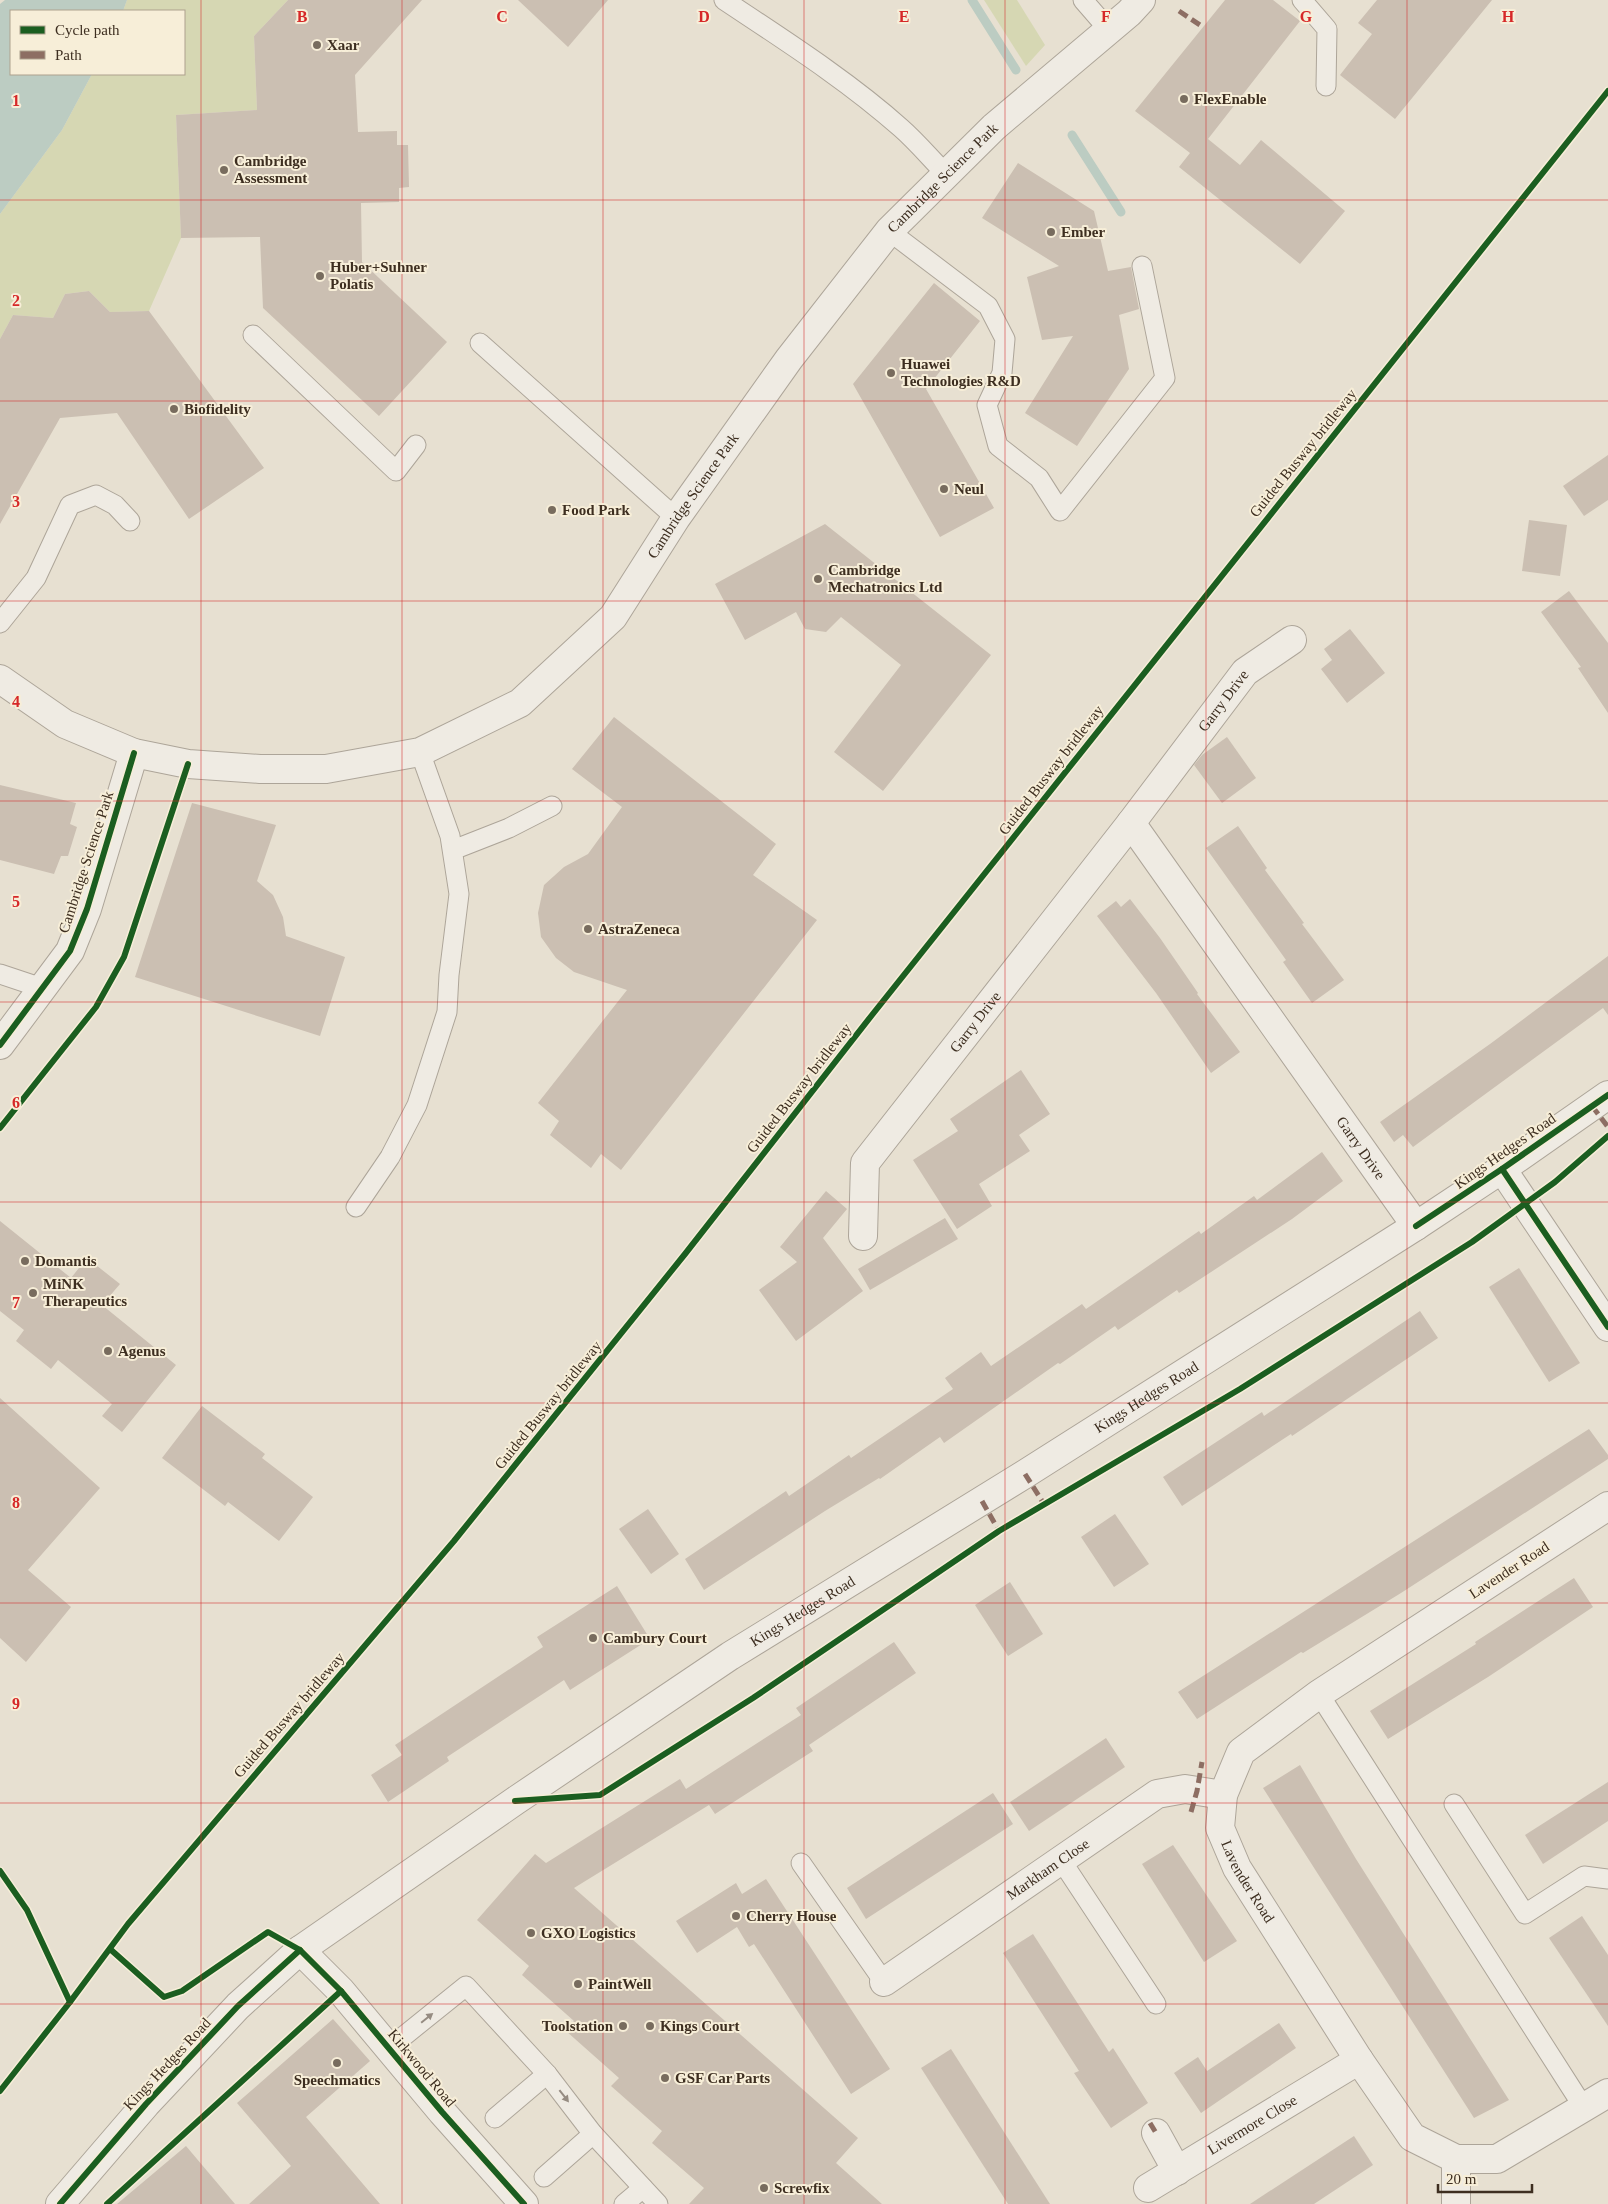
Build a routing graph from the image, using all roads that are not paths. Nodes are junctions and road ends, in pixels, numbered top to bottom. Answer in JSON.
{"nodes":[{"id":1,"x":724,"y":0,"type":"edge"},
{"id":2,"x":1083,"y":0,"type":"edge"},
{"id":3,"x":1141,"y":0,"type":"edge"},
{"id":4,"x":1302,"y":0,"type":"edge"},
{"id":5,"x":1110,"y":30,"type":"junction"},
{"id":6,"x":1326,"y":86,"type":"dead end"},
{"id":7,"x":946,"y":174,"type":"junction"},
{"id":8,"x":889,"y":231,"type":"junction"},
{"id":9,"x":1142,"y":266,"type":"dead end"},
{"id":10,"x":253,"y":335,"type":"dead end"},
{"id":11,"x":480,"y":343,"type":"dead end"},
{"id":12,"x":416,"y":445,"type":"dead end"},
{"id":13,"x":676,"y":518,"type":"junction"},
{"id":14,"x":130,"y":521,"type":"dead end"},
{"id":15,"x":0,"y":623,"type":"edge"},
{"id":16,"x":1292,"y":640,"type":"dead end"},
{"id":17,"x":0,"y":679,"type":"edge"},
{"id":18,"x":420,"y":752,"type":"junction"},
{"id":19,"x":134,"y":753,"type":"junction"},
{"id":20,"x":552,"y":806,"type":"dead end"},
{"id":21,"x":1131,"y":824,"type":"junction"},
{"id":22,"x":453,"y":850,"type":"junction"},
{"id":23,"x":0,"y":974,"type":"edge"},
{"id":24,"x":42,"y":988,"type":"junction"},
{"id":25,"x":0,"y":1045,"type":"edge"},
{"id":26,"x":1608,"y":1095,"type":"edge"},
{"id":27,"x":1502,"y":1169,"type":"junction"},
{"id":28,"x":356,"y":1207,"type":"dead end"},
{"id":29,"x":1416,"y":1226,"type":"junction"},
{"id":30,"x":862,"y":1236,"type":"dead end"},
{"id":31,"x":1608,"y":1327,"type":"edge"},
{"id":32,"x":1608,"y":1506,"type":"edge"},
{"id":33,"x":1319,"y":1694,"type":"junction"},
{"id":34,"x":1223,"y":1795,"type":"junction"},
{"id":35,"x":1454,"y":1804,"type":"dead end"},
{"id":36,"x":1061,"y":1860,"type":"junction"},
{"id":37,"x":801,"y":1863,"type":"dead end"},
{"id":38,"x":1608,"y":1879,"type":"edge"},
{"id":39,"x":300,"y":1950,"type":"junction"},
{"id":40,"x":884,"y":1982,"type":"joint"},
{"id":41,"x":1156,"y":2004,"type":"dead end"},
{"id":42,"x":389,"y":2048,"type":"junction"},
{"id":43,"x":1358,"y":2060,"type":"junction"},
{"id":44,"x":547,"y":2074,"type":"junction"},
{"id":45,"x":1608,"y":2093,"type":"edge"},
{"id":46,"x":1584,"y":2108,"type":"junction"},
{"id":47,"x":495,"y":2118,"type":"dead end"},
{"id":48,"x":593,"y":2134,"type":"junction"},
{"id":49,"x":1156,"y":2134,"type":"dead end"},
{"id":50,"x":1456,"y":2158,"type":"junction"},
{"id":51,"x":1176,"y":2170,"type":"junction"},
{"id":52,"x":544,"y":2177,"type":"dead end"},
{"id":53,"x":643,"y":2188,"type":"junction"},
{"id":54,"x":1148,"y":2188,"type":"dead end"},
{"id":55,"x":60,"y":2204,"type":"edge"},
{"id":56,"x":524,"y":2204,"type":"edge"},
{"id":57,"x":624,"y":2204,"type":"edge"},
{"id":58,"x":658,"y":2204,"type":"edge"},
{"id":59,"x":1456,"y":2204,"type":"edge"}],
"edges":[{"from":1,"to":7,"type":"lane"},
{"from":2,"to":5,"type":"lane"},
{"from":3,"to":5,"type":"street","name":"Cambridge Science Park"},
{"from":4,"to":6,"type":"lane"},
{"from":5,"to":7,"type":"street","name":"Cambridge Science Park"},
{"from":7,"to":8,"type":"street","name":"Cambridge Science Park"},
{"from":8,"to":9,"type":"lane"},
{"from":8,"to":13,"type":"street","name":"Cambridge Science Park"},
{"from":10,"to":12,"type":"lane"},
{"from":11,"to":13,"type":"lane"},
{"from":13,"to":18,"type":"street","name":"Cambridge Science Park"},
{"from":14,"to":15,"type":"lane"},
{"from":16,"to":21,"type":"street","name":"Garry Drive"},
{"from":17,"to":19,"type":"street","name":"Cambridge Science Park"},
{"from":18,"to":19,"type":"street","name":"Cambridge Science Park"},
{"from":18,"to":22,"type":"lane"},
{"from":19,"to":24,"type":"street","name":"Cambridge Science Park"},
{"from":20,"to":22,"type":"lane"},
{"from":21,"to":29,"type":"street","name":"Garry Drive"},
{"from":21,"to":30,"type":"street","name":"Garry Drive"},
{"from":22,"to":28,"type":"lane"},
{"from":23,"to":24,"type":"lane"},
{"from":24,"to":25,"type":"street","name":"Cambridge Science Park"},
{"from":26,"to":27,"type":"street","name":"Kings Hedges Road"},
{"from":27,"to":29,"type":"street","name":"Kings Hedges Road"},
{"from":27,"to":31,"type":"street"},
{"from":29,"to":39,"type":"street","name":"Kings Hedges Road"},
{"from":32,"to":33,"type":"street","name":"Lavender Road"},
{"from":33,"to":34,"type":"street","name":"Lavender Road"},
{"from":33,"to":46,"type":"lane"},
{"from":34,"to":36,"type":"street","name":"Markham Close"},
{"from":34,"to":43,"type":"street","name":"Lavender Road"},
{"from":35,"to":38,"type":"lane"},
{"from":36,"to":40,"type":"street","name":"Markham Close"},
{"from":36,"to":41,"type":"lane"},
{"from":37,"to":40,"type":"lane"},
{"from":39,"to":42,"type":"street","name":"Kirkwood Road"},
{"from":39,"to":55,"type":"street","name":"Kings Hedges Road"},
{"from":42,"to":44,"type":"lane","one_way":true},
{"from":42,"to":56,"type":"street","name":"Kirkwood Road"},
{"from":43,"to":50,"type":"street","name":"Lavender Road"},
{"from":43,"to":51,"type":"street","name":"Livermore Close"},
{"from":44,"to":47,"type":"lane"},
{"from":44,"to":48,"type":"lane","one_way":true},
{"from":45,"to":46,"type":"street","name":"Lavender Road"},
{"from":46,"to":50,"type":"street","name":"Lavender Road"},
{"from":48,"to":52,"type":"lane"},
{"from":48,"to":53,"type":"lane"},
{"from":49,"to":51,"type":"street"},
{"from":50,"to":59,"type":"street"},
{"from":51,"to":54,"type":"street","name":"Livermore Close"},
{"from":53,"to":57,"type":"lane"},
{"from":53,"to":58,"type":"lane"}]}
